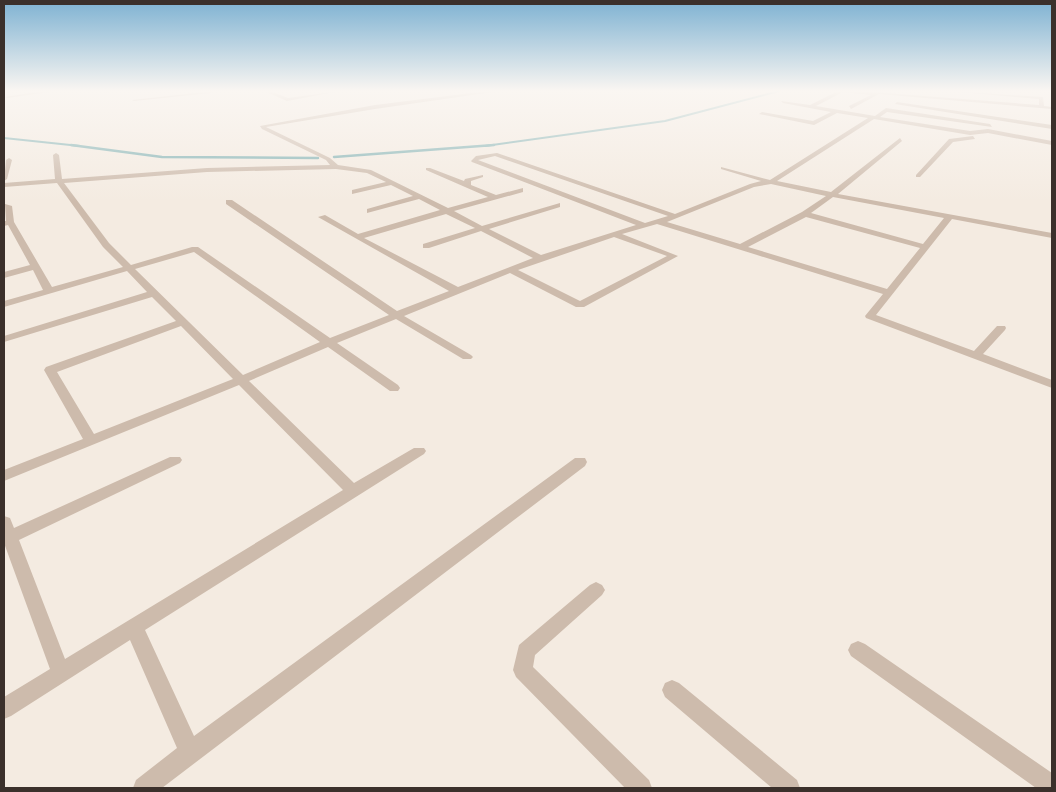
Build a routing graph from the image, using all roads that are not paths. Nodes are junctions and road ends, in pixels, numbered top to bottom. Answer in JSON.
{"nodes":[{"id":1,"x":264,"y":128,"type":"edge"},
{"id":2,"x":857,"y":128,"type":"edge"},
{"id":3,"x":940,"y":128,"type":"edge"},
{"id":4,"x":990,"y":128,"type":"edge"},
{"id":5,"x":1051,"y":128,"type":"edge"},
{"id":6,"x":988,"y":131,"type":"junction"},
{"id":7,"x":900,"y":140,"type":"dead end"},
{"id":8,"x":1040,"y":140,"type":"junction"},
{"id":9,"x":1052,"y":143,"type":"edge"},
{"id":10,"x":56,"y":155,"type":"dead end"},
{"id":11,"x":9,"y":160,"type":"dead end"},
{"id":12,"x":336,"y":167,"type":"junction"},
{"id":13,"x":724,"y":168,"type":"dead end"},
{"id":14,"x":428,"y":169,"type":"dead end"},
{"id":15,"x":360,"y":171,"type":"junction"},
{"id":16,"x":344,"y":175,"type":"dead end"},
{"id":17,"x":482,"y":176,"type":"dead end"},
{"id":18,"x":918,"y":176,"type":"dead end"},
{"id":19,"x":4,"y":179,"type":"edge"},
{"id":20,"x":58,"y":181,"type":"junction"},
{"id":21,"x":771,"y":182,"type":"junction"},
{"id":22,"x":391,"y":183,"type":"junction"},
{"id":23,"x":4,"y":185,"type":"edge"},
{"id":24,"x":468,"y":186,"type":"junction"},
{"id":25,"x":520,"y":190,"type":"dead end"},
{"id":26,"x":355,"y":192,"type":"dead end"},
{"id":27,"x":832,"y":195,"type":"junction"},
{"id":28,"x":419,"y":197,"type":"junction"},
{"id":29,"x":495,"y":197,"type":"junction"},
{"id":30,"x":229,"y":202,"type":"dead end"},
{"id":31,"x":556,"y":205,"type":"dead end"},
{"id":32,"x":8,"y":206,"type":"dead end"},
{"id":33,"x":370,"y":210,"type":"dead end"},
{"id":34,"x":446,"y":212,"type":"junction"},
{"id":35,"x":805,"y":214,"type":"junction"},
{"id":36,"x":950,"y":216,"type":"junction"},
{"id":37,"x":322,"y":217,"type":"dead end"},
{"id":38,"x":666,"y":221,"type":"junction"},
{"id":39,"x":7,"y":223,"type":"edge"},
{"id":40,"x":644,"y":225,"type":"junction"},
{"id":41,"x":480,"y":228,"type":"junction"},
{"id":42,"x":615,"y":234,"type":"junction"},
{"id":43,"x":1052,"y":234,"type":"edge"},
{"id":44,"x":357,"y":237,"type":"junction"},
{"id":45,"x":426,"y":246,"type":"dead end"},
{"id":46,"x":741,"y":247,"type":"junction"},
{"id":47,"x":925,"y":247,"type":"junction"},
{"id":48,"x":540,"y":259,"type":"junction"},
{"id":49,"x":35,"y":267,"type":"junction"},
{"id":50,"x":129,"y":268,"type":"junction"},
{"id":51,"x":510,"y":270,"type":"junction"},
{"id":52,"x":4,"y":275,"type":"edge"},
{"id":53,"x":49,"y":291,"type":"junction"},
{"id":54,"x":457,"y":291,"type":"junction"},
{"id":55,"x":888,"y":292,"type":"junction"},
{"id":56,"x":154,"y":293,"type":"junction"},
{"id":57,"x":4,"y":304,"type":"edge"},
{"id":58,"x":396,"y":315,"type":"junction"},
{"id":59,"x":181,"y":323,"type":"junction"},
{"id":60,"x":1001,"y":328,"type":"dead end"},
{"id":61,"x":4,"y":339,"type":"edge"},
{"id":62,"x":329,"y":342,"type":"junction"},
{"id":63,"x":976,"y":356,"type":"junction"},
{"id":64,"x":467,"y":357,"type":"dead end"},
{"id":65,"x":241,"y":380,"type":"junction"},
{"id":66,"x":1052,"y":384,"type":"edge"},
{"id":67,"x":394,"y":388,"type":"dead end"},
{"id":68,"x":91,"y":441,"type":"junction"},
{"id":69,"x":419,"y":451,"type":"dead end"},
{"id":70,"x":175,"y":460,"type":"dead end"},
{"id":71,"x":580,"y":462,"type":"dead end"},
{"id":72,"x":4,"y":476,"type":"edge"},
{"id":73,"x":353,"y":491,"type":"junction"},
{"id":74,"x":7,"y":530,"type":"edge"},
{"id":75,"x":596,"y":590,"type":"dead end"},
{"id":76,"x":134,"y":628,"type":"junction"},
{"id":77,"x":858,"y":650,"type":"dead end"},
{"id":78,"x":61,"y":673,"type":"junction"},
{"id":79,"x":672,"y":690,"type":"dead end"},
{"id":80,"x":4,"y":709,"type":"edge"},
{"id":81,"x":190,"y":752,"type":"junction"},
{"id":82,"x":1052,"y":786,"type":"edge"},
{"id":83,"x":144,"y":788,"type":"edge"},
{"id":84,"x":641,"y":788,"type":"edge"},
{"id":85,"x":789,"y":788,"type":"edge"}],
"edges":[{"from":1,"to":12,"type":"street"},
{"from":2,"to":21,"type":"street"},
{"from":3,"to":6,"type":"street"},
{"from":4,"to":6,"type":"street"},
{"from":5,"to":8,"type":"street"},
{"from":6,"to":8,"type":"street"},
{"from":6,"to":18,"type":"street"},
{"from":7,"to":27,"type":"street"},
{"from":8,"to":9,"type":"street"},
{"from":10,"to":20,"type":"street"},
{"from":11,"to":19,"type":"street"},
{"from":12,"to":15,"type":"street"},
{"from":12,"to":20,"type":"street"},
{"from":13,"to":21,"type":"street"},
{"from":14,"to":24,"type":"street"},
{"from":15,"to":16,"type":"street"},
{"from":15,"to":22,"type":"street"},
{"from":17,"to":24,"type":"street"},
{"from":20,"to":23,"type":"street"},
{"from":20,"to":50,"type":"street"},
{"from":21,"to":27,"type":"street"},
{"from":21,"to":38,"type":"street"},
{"from":22,"to":26,"type":"street"},
{"from":22,"to":28,"type":"street"},
{"from":24,"to":29,"type":"street"},
{"from":25,"to":29,"type":"street"},
{"from":27,"to":35,"type":"street"},
{"from":27,"to":36,"type":"street"},
{"from":28,"to":33,"type":"street"},
{"from":28,"to":34,"type":"street"},
{"from":29,"to":34,"type":"street"},
{"from":30,"to":58,"type":"street"},
{"from":31,"to":41,"type":"street"},
{"from":32,"to":39,"type":"street"},
{"from":34,"to":41,"type":"street"},
{"from":34,"to":44,"type":"street"},
{"from":35,"to":46,"type":"street"},
{"from":35,"to":47,"type":"street"},
{"from":36,"to":43,"type":"street"},
{"from":36,"to":47,"type":"street"},
{"from":37,"to":44,"type":"street"},
{"from":38,"to":40,"type":"street"},
{"from":38,"to":40,"type":"street"},
{"from":38,"to":46,"type":"street"},
{"from":39,"to":49,"type":"street"},
{"from":40,"to":42,"type":"street"},
{"from":41,"to":45,"type":"street"},
{"from":41,"to":48,"type":"street"},
{"from":42,"to":48,"type":"street"},
{"from":42,"to":51,"type":"street"},
{"from":44,"to":54,"type":"street"},
{"from":46,"to":55,"type":"street"},
{"from":47,"to":55,"type":"street"},
{"from":48,"to":51,"type":"street"},
{"from":49,"to":52,"type":"street"},
{"from":49,"to":53,"type":"street"},
{"from":50,"to":53,"type":"street"},
{"from":50,"to":56,"type":"street"},
{"from":50,"to":62,"type":"street"},
{"from":51,"to":54,"type":"street"},
{"from":53,"to":57,"type":"street"},
{"from":54,"to":58,"type":"street"},
{"from":55,"to":63,"type":"street"},
{"from":56,"to":59,"type":"street"},
{"from":56,"to":61,"type":"street"},
{"from":58,"to":62,"type":"street"},
{"from":58,"to":64,"type":"street"},
{"from":59,"to":65,"type":"street"},
{"from":59,"to":68,"type":"street"},
{"from":60,"to":63,"type":"street"},
{"from":62,"to":65,"type":"street"},
{"from":62,"to":67,"type":"street"},
{"from":63,"to":66,"type":"street"},
{"from":65,"to":68,"type":"street"},
{"from":65,"to":73,"type":"street"},
{"from":68,"to":72,"type":"street"},
{"from":69,"to":73,"type":"street"},
{"from":70,"to":74,"type":"street"},
{"from":71,"to":81,"type":"street"},
{"from":73,"to":76,"type":"street"},
{"from":74,"to":78,"type":"street"},
{"from":75,"to":84,"type":"street"},
{"from":76,"to":78,"type":"street"},
{"from":76,"to":81,"type":"street"},
{"from":77,"to":82,"type":"street"},
{"from":78,"to":80,"type":"street"},
{"from":79,"to":85,"type":"street"},
{"from":81,"to":83,"type":"street"}]}
